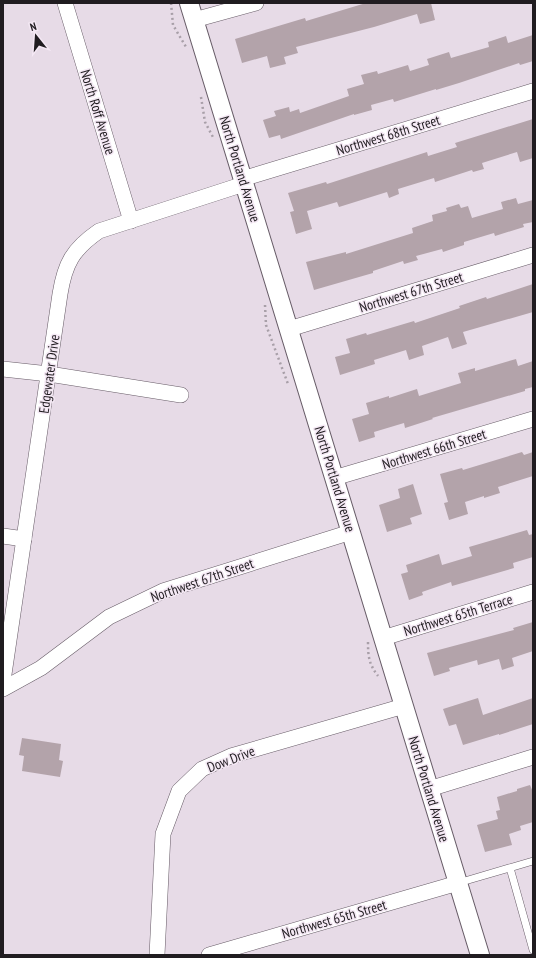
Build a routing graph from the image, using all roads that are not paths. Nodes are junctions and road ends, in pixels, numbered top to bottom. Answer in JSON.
{"nodes":[{"id":1,"x":65,"y":3,"type":"edge"},
{"id":2,"x":189,"y":3,"type":"edge"},
{"id":3,"x":256,"y":3,"type":"edge"},
{"id":4,"x":194,"y":20,"type":"junction"},
{"id":5,"x":533,"y":91,"type":"edge"},
{"id":6,"x":243,"y":182,"type":"junction"},
{"id":7,"x":131,"y":221,"type":"junction"},
{"id":8,"x":533,"y":255,"type":"edge"},
{"id":9,"x":289,"y":329,"type":"junction"},
{"id":10,"x":3,"y":368,"type":"edge"},
{"id":11,"x":49,"y":374,"type":"junction"},
{"id":12,"x":181,"y":395,"type":"dead end"},
{"id":13,"x":533,"y":419,"type":"edge"},
{"id":14,"x":334,"y":478,"type":"junction"},
{"id":15,"x":351,"y":532,"type":"junction"},
{"id":16,"x":3,"y":536,"type":"edge"},
{"id":17,"x":24,"y":539,"type":"junction"},
{"id":18,"x":533,"y":592,"type":"edge"},
{"id":19,"x":383,"y":638,"type":"junction"},
{"id":20,"x":3,"y":682,"type":"edge"},
{"id":21,"x":3,"y":689,"type":"edge"},
{"id":22,"x":404,"y":706,"type":"junction"},
{"id":23,"x":533,"y":757,"type":"edge"},
{"id":24,"x":429,"y":789,"type":"junction"},
{"id":25,"x":533,"y":861,"type":"edge"},
{"id":26,"x":510,"y":868,"type":"junction"},
{"id":27,"x":458,"y":884,"type":"junction"},
{"id":28,"x":533,"y":950,"type":"edge"},
{"id":29,"x":157,"y":955,"type":"edge"},
{"id":30,"x":209,"y":955,"type":"edge"},
{"id":31,"x":480,"y":955,"type":"edge"}],
"edges":[{"from":1,"to":7,"type":"street","name":"North Roff Avenue"},
{"from":2,"to":4,"type":"street","name":"North Portland Avenue"},
{"from":3,"to":4,"type":"street"},
{"from":4,"to":6,"type":"street","name":"North Portland Avenue"},
{"from":5,"to":6,"type":"street","name":"Northwest 68th Street"},
{"from":6,"to":7,"type":"street","name":"Edgewater Drive"},
{"from":6,"to":9,"type":"street","name":"North Portland Avenue"},
{"from":7,"to":11,"type":"street","name":"Edgewater Drive"},
{"from":8,"to":9,"type":"street","name":"Northwest 67th Street"},
{"from":9,"to":14,"type":"street","name":"North Portland Avenue"},
{"from":10,"to":11,"type":"street"},
{"from":11,"to":12,"type":"street"},
{"from":11,"to":17,"type":"street","name":"Edgewater Drive"},
{"from":13,"to":14,"type":"street","name":"Northwest 66th Street"},
{"from":14,"to":15,"type":"street","name":"North Portland Avenue"},
{"from":15,"to":19,"type":"street","name":"North Portland Avenue"},
{"from":15,"to":21,"type":"street","name":"Northwest 67th Street"},
{"from":16,"to":17,"type":"street"},
{"from":17,"to":20,"type":"street","name":"Edgewater Drive"},
{"from":18,"to":19,"type":"street","name":"Northwest 65th Terrace"},
{"from":19,"to":22,"type":"street","name":"North Portland Avenue"},
{"from":22,"to":24,"type":"street","name":"North Portland Avenue"},
{"from":22,"to":29,"type":"street","name":"Dow Drive"},
{"from":23,"to":24,"type":"street"},
{"from":24,"to":27,"type":"street","name":"North Portland Avenue"},
{"from":25,"to":26,"type":"lane"},
{"from":26,"to":27,"type":"lane"},
{"from":26,"to":28,"type":"lane"},
{"from":27,"to":30,"type":"street","name":"Northwest 65th Street"},
{"from":27,"to":31,"type":"street","name":"North Portland Avenue"}]}
